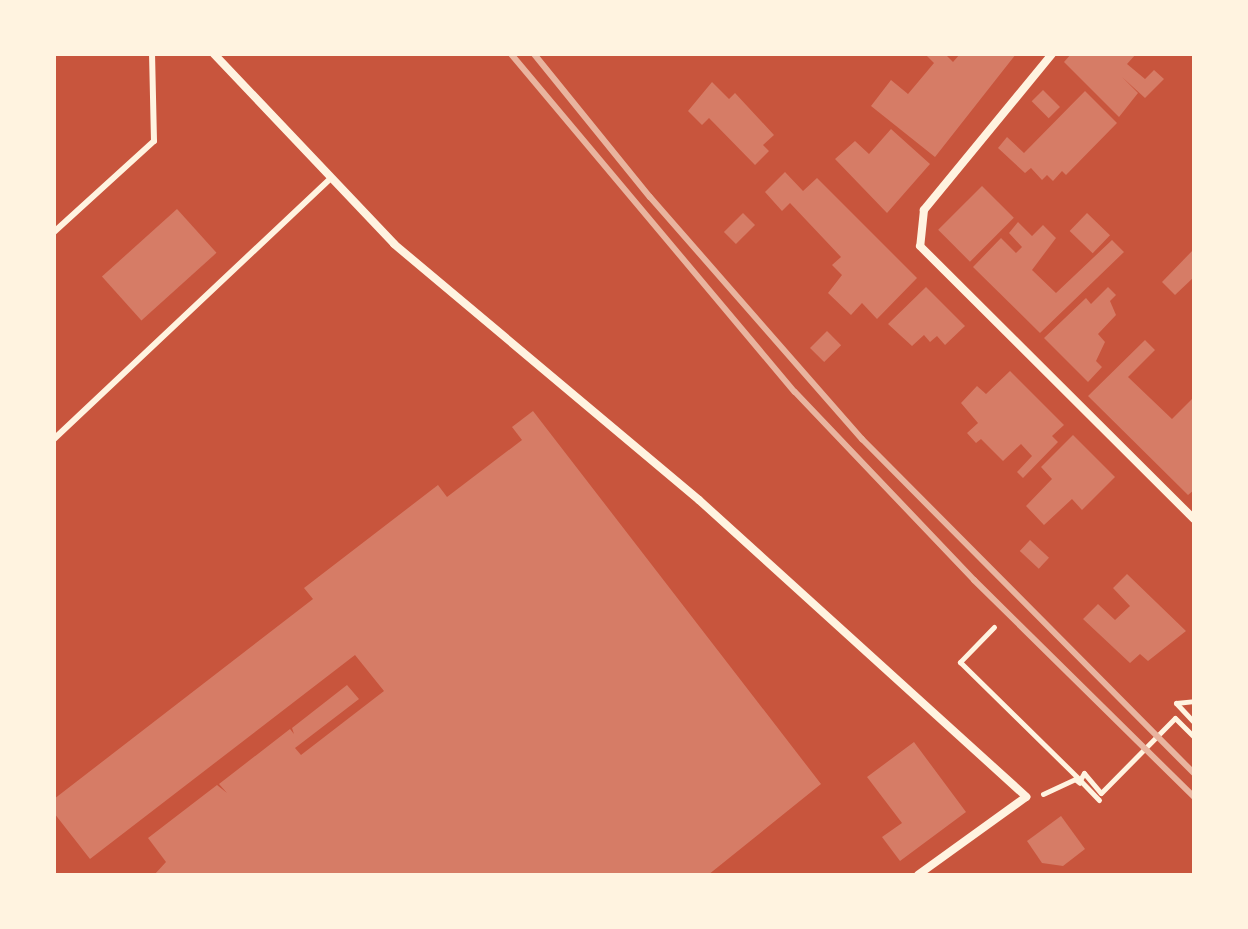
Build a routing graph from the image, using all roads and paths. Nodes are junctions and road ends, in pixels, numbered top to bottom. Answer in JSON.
{"nodes":[{"id":1,"x":152,"y":54,"type":"edge"},
{"id":2,"x":214,"y":54,"type":"edge"},
{"id":3,"x":1052,"y":54,"type":"edge"},
{"id":4,"x":330,"y":179,"type":"junction"},
{"id":5,"x":54,"y":232,"type":"edge"},
{"id":6,"x":54,"y":439,"type":"edge"},
{"id":7,"x":1194,"y":519,"type":"edge"},
{"id":8,"x":994,"y":627,"type":"dead end"},
{"id":9,"x":1194,"y":701,"type":"edge"},
{"id":10,"x":1194,"y":722,"type":"edge"},
{"id":11,"x":1194,"y":737,"type":"edge"},
{"id":12,"x":1080,"y":780,"type":"junction"},
{"id":13,"x":1026,"y":797,"type":"junction"},
{"id":14,"x":918,"y":875,"type":"edge"}],
"edges":[{"from":1,"to":5,"type":"lane"},
{"from":2,"to":4,"type":"street"},
{"from":3,"to":7,"type":"street"},
{"from":4,"to":6,"type":"lane"},
{"from":4,"to":13,"type":"street"},
{"from":8,"to":12,"type":"path"},
{"from":9,"to":10,"type":"path"},
{"from":11,"to":12,"type":"path"},
{"from":12,"to":13,"type":"path"},
{"from":13,"to":14,"type":"street"}]}
